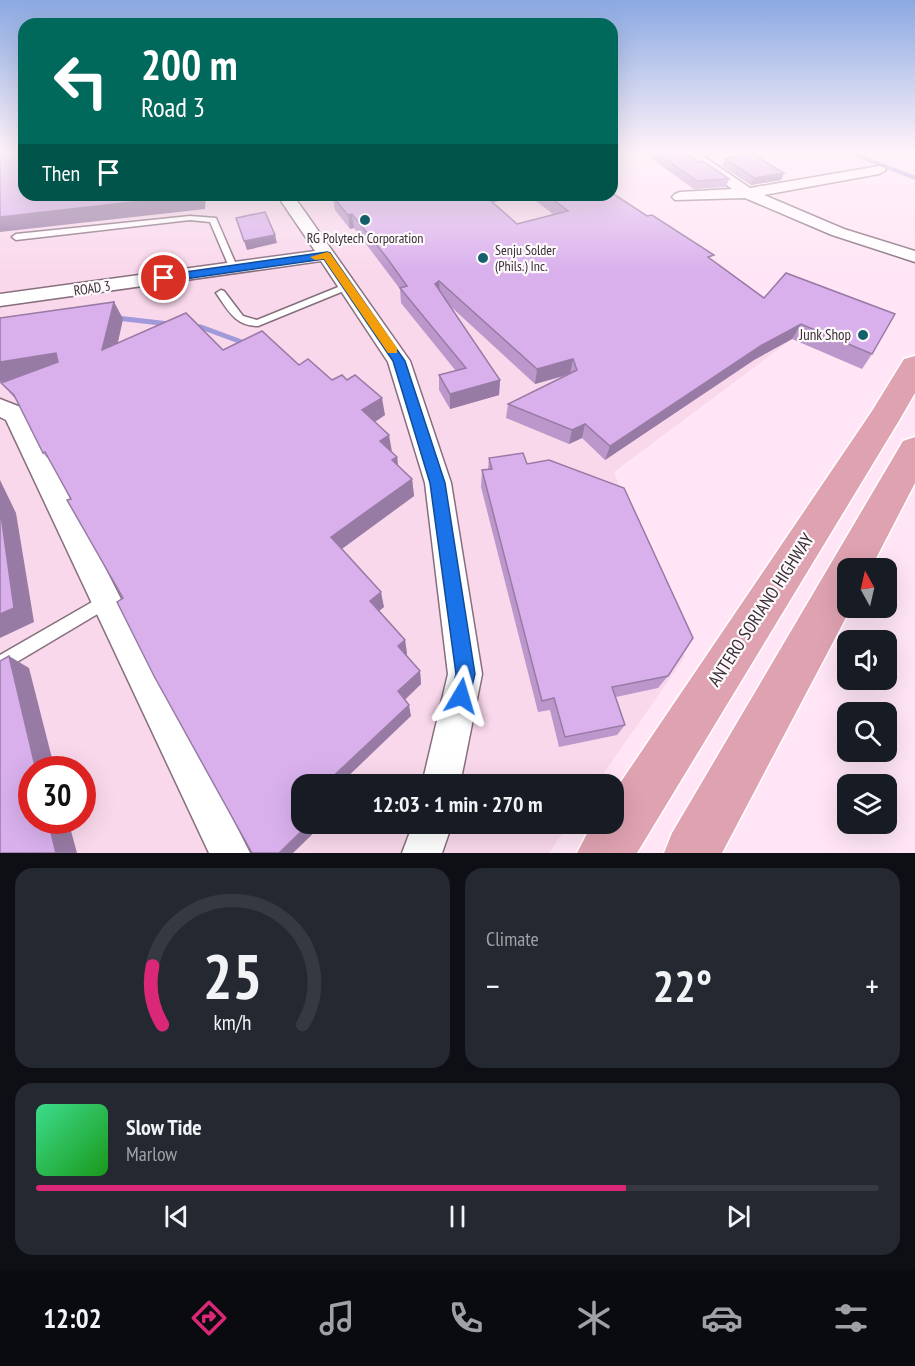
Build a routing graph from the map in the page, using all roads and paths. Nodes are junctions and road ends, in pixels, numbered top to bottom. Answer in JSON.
{"nodes":[{"id":1,"x":747,"y":192,"type":"joint"},
{"id":2,"x":680,"y":197,"type":"dead end"},
{"id":3,"x":289,"y":201,"type":"edge"},
{"id":4,"x":16,"y":237,"type":"dead end"},
{"id":5,"x":327,"y":255,"type":"junction"},
{"id":6,"x":915,"y":257,"type":"edge"},
{"id":7,"x":234,"y":269,"type":"junction"},
{"id":8,"x":348,"y":286,"type":"junction"},
{"id":9,"x":221,"y":293,"type":"dead end"},
{"id":10,"x":0,"y":300,"type":"edge"},
{"id":11,"x":915,"y":366,"type":"edge"},
{"id":12,"x":0,"y":407,"type":"edge"},
{"id":13,"x":915,"y":450,"type":"edge"},
{"id":14,"x":855,"y":558,"type":"edge"},
{"id":15,"x":837,"y":590,"type":"edge"},
{"id":16,"x":106,"y":601,"type":"junction"},
{"id":17,"x":0,"y":664,"type":"edge"},
{"id":18,"x":443,"y":774,"type":"edge"},
{"id":19,"x":429,"y":834,"type":"edge"},
{"id":20,"x":230,"y":853,"type":"edge"},
{"id":21,"x":422,"y":853,"type":"edge"},
{"id":22,"x":605,"y":853,"type":"edge"},
{"id":23,"x":692,"y":853,"type":"edge"}],
"edges":[{"from":1,"to":2,"type":"street"},
{"from":1,"to":6,"type":"street"},
{"from":3,"to":5,"type":"street"},
{"from":4,"to":7,"type":"lane"},
{"from":5,"to":7,"type":"street","name":"ROAD 3"},
{"from":5,"to":8,"type":"street"},
{"from":7,"to":10,"type":"street","name":"ROAD 3"},
{"from":8,"to":9,"type":"lane"},
{"from":8,"to":18,"type":"street"},
{"from":11,"to":22,"type":"main road","name":"ANTERO SORIANO HIGHWAY"},
{"from":12,"to":16,"type":"street"},
{"from":13,"to":14,"type":"main road"},
{"from":15,"to":23,"type":"main road"},
{"from":16,"to":17,"type":"lane"},
{"from":16,"to":20,"type":"street"},
{"from":19,"to":21,"type":"street"}]}
